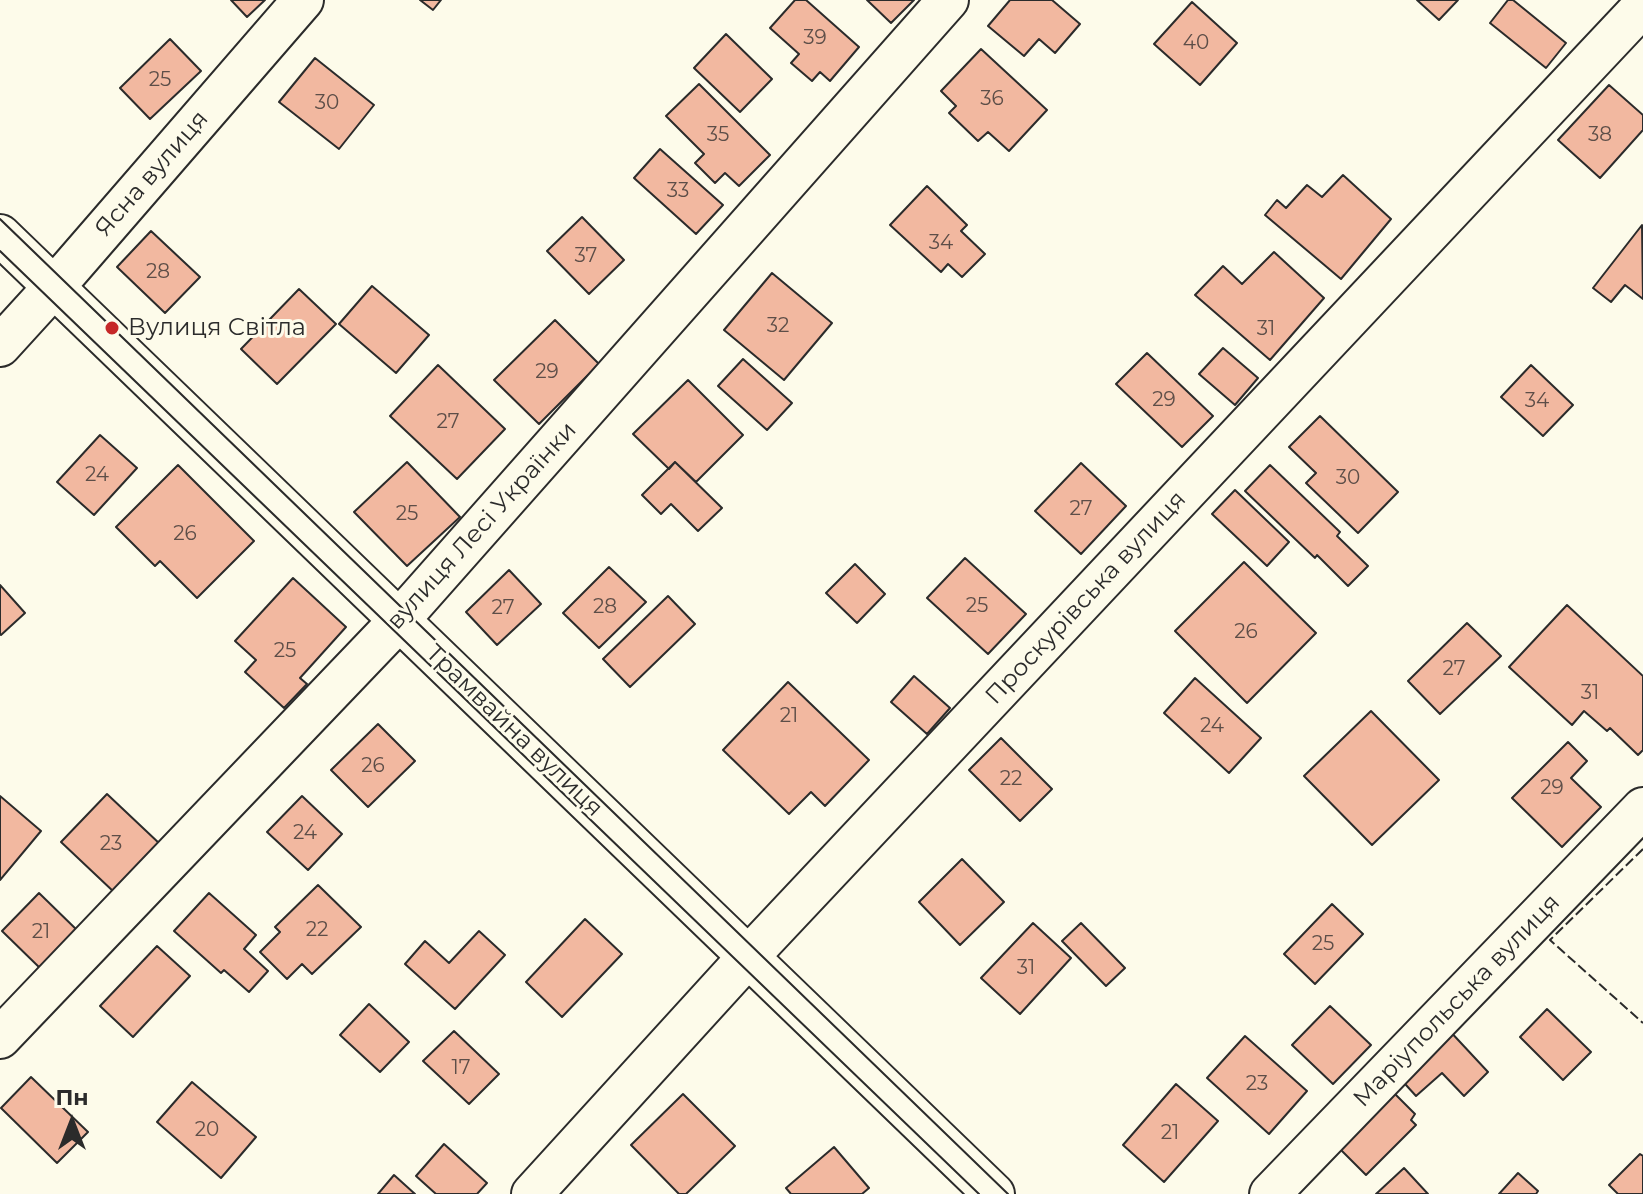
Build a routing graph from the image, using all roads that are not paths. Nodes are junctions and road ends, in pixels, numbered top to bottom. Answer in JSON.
{"nodes":[{"id":1,"x":303,"y":0,"type":"edge"},
{"id":2,"x":948,"y":0,"type":"edge"},
{"id":3,"x":1643,"y":6,"type":"edge"},
{"id":4,"x":0,"y":235,"type":"edge"},
{"id":5,"x":54,"y":287,"type":"junction"},
{"id":6,"x":0,"y":346,"type":"edge"},
{"id":7,"x":399,"y":620,"type":"junction"},
{"id":8,"x":1643,"y":808,"type":"edge"},
{"id":9,"x":748,"y":957,"type":"junction"},
{"id":10,"x":0,"y":1038,"type":"edge"},
{"id":11,"x":532,"y":1194,"type":"edge"},
{"id":12,"x":994,"y":1194,"type":"edge"},
{"id":13,"x":1270,"y":1194,"type":"edge"}],
"edges":[{"from":1,"to":5,"type":"street","name":"Ясна вулиця"},
{"from":2,"to":7,"type":"street","name":"вулиця Лесі Українки"},
{"from":3,"to":9,"type":"street","name":"Проскурівська вулиця"},
{"from":4,"to":5,"type":"street","name":"Трамвайна вулиця"},
{"from":5,"to":6,"type":"street","name":"Ясна вулиця"},
{"from":5,"to":7,"type":"street","name":"Трамвайна вулиця"},
{"from":7,"to":9,"type":"street","name":"Трамвайна вулиця"},
{"from":7,"to":10,"type":"street","name":"вулиця Лесі Українки"},
{"from":8,"to":13,"type":"street","name":"Маріупольська вулиця"},
{"from":9,"to":11,"type":"street","name":"Проскурівська вулиця"},
{"from":9,"to":12,"type":"street","name":"Трамвайна вулиця"}]}
